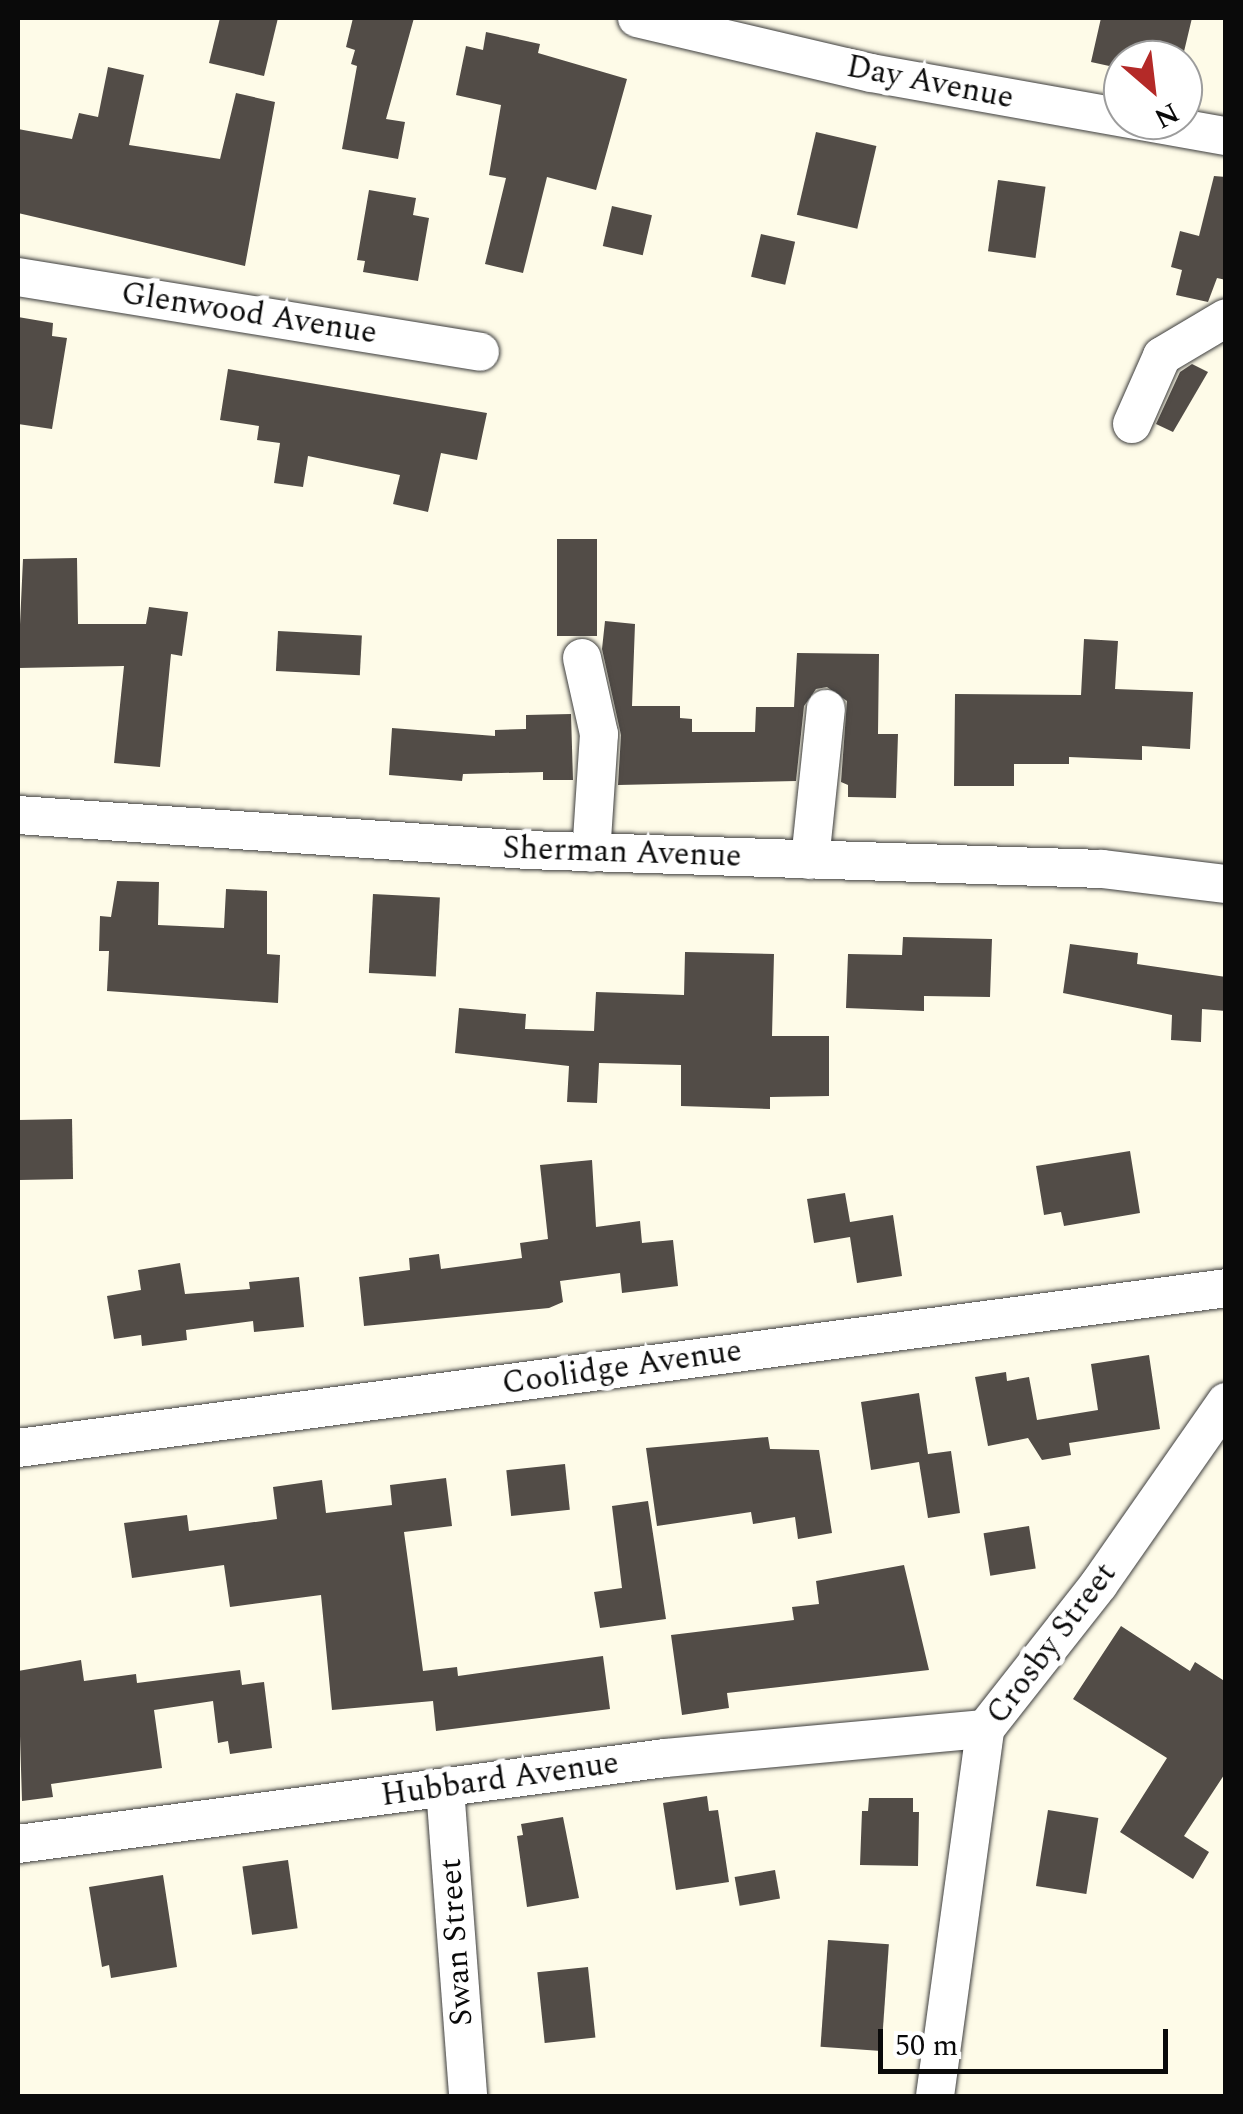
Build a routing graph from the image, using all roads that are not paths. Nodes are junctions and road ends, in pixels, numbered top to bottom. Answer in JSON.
{"nodes":[{"id":1,"x":637,"y":18,"type":"edge"},
{"id":2,"x":1226,"y":136,"type":"edge"},
{"id":3,"x":18,"y":278,"type":"edge"},
{"id":4,"x":1226,"y":318,"type":"edge"},
{"id":5,"x":480,"y":352,"type":"dead end"},
{"id":6,"x":1132,"y":424,"type":"dead end"},
{"id":7,"x":582,"y":658,"type":"dead end"},
{"id":8,"x":826,"y":709,"type":"dead end"},
{"id":9,"x":18,"y":815,"type":"edge"},
{"id":10,"x":592,"y":852,"type":"junction"},
{"id":11,"x":810,"y":860,"type":"junction"},
{"id":12,"x":1226,"y":884,"type":"edge"},
{"id":13,"x":1226,"y":1288,"type":"edge"},
{"id":14,"x":1226,"y":1402,"type":"edge"},
{"id":15,"x":18,"y":1448,"type":"edge"},
{"id":16,"x":984,"y":1729,"type":"junction"},
{"id":17,"x":445,"y":1788,"type":"junction"},
{"id":18,"x":18,"y":1844,"type":"edge"},
{"id":19,"x":468,"y":2096,"type":"edge"},
{"id":20,"x":934,"y":2096,"type":"edge"}],
"edges":[{"from":1,"to":2,"type":"street","name":"Day Avenue"},
{"from":3,"to":5,"type":"street","name":"Glenwood Avenue"},
{"from":4,"to":6,"type":"street"},
{"from":7,"to":10,"type":"street"},
{"from":8,"to":11,"type":"street"},
{"from":9,"to":10,"type":"street","name":"Sherman Avenue"},
{"from":10,"to":11,"type":"street","name":"Sherman Avenue"},
{"from":11,"to":12,"type":"street","name":"Sherman Avenue"},
{"from":13,"to":15,"type":"street","name":"Coolidge Avenue"},
{"from":14,"to":16,"type":"street","name":"Crosby Street"},
{"from":16,"to":17,"type":"street","name":"Hubbard Avenue"},
{"from":16,"to":20,"type":"street","name":"Crosby Street"},
{"from":17,"to":18,"type":"street","name":"Hubbard Avenue"},
{"from":17,"to":19,"type":"street","name":"Swan Street"}]}
